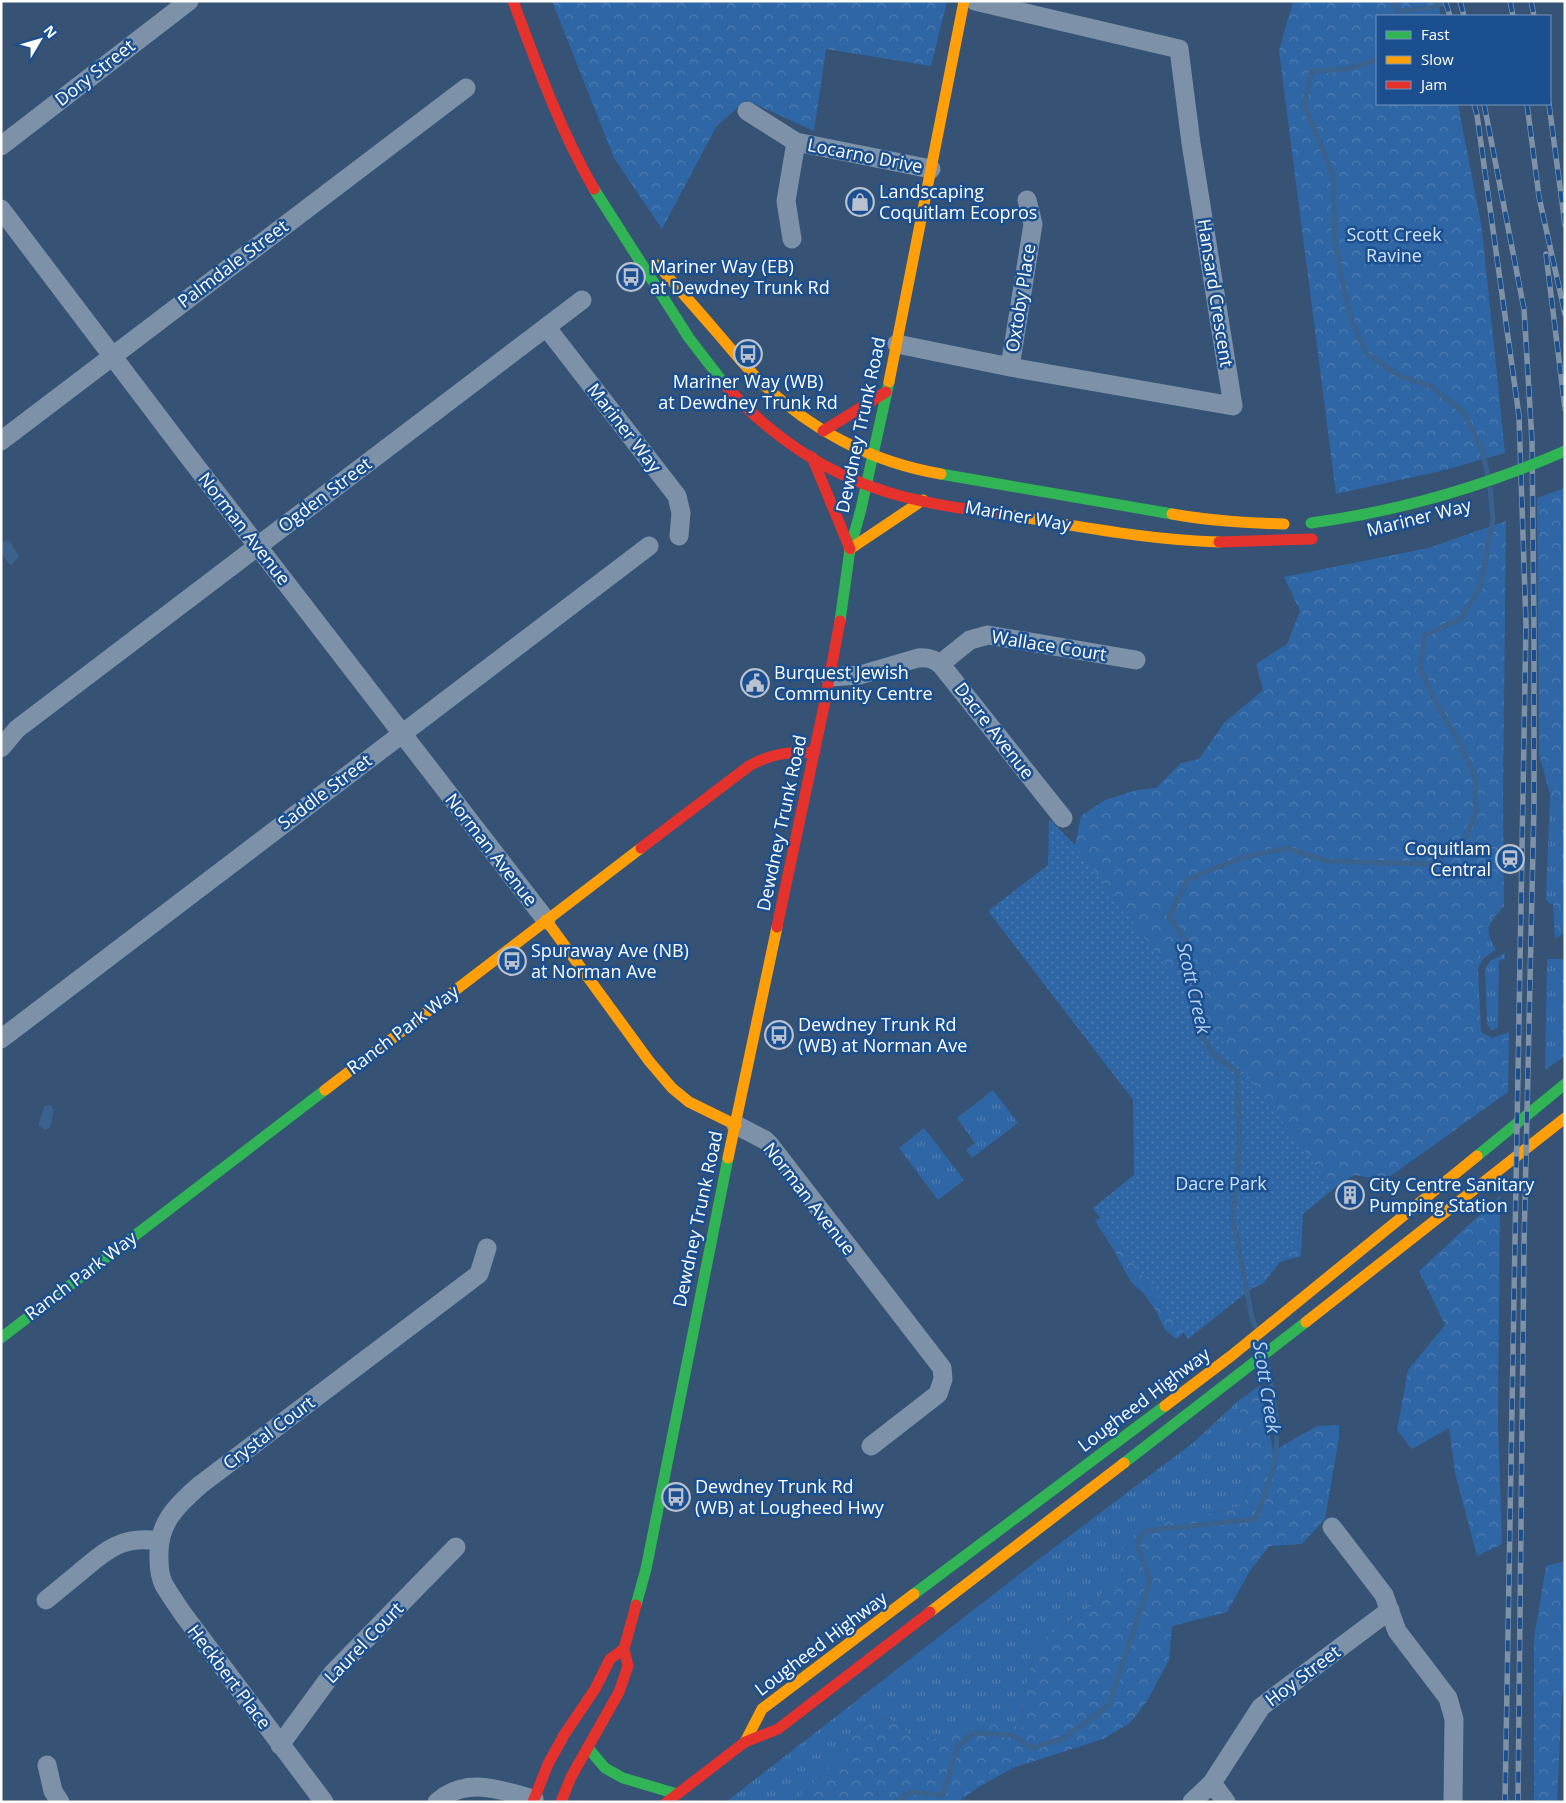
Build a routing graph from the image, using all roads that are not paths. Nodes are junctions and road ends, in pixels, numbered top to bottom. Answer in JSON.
{"nodes":[{"id":1,"x":188,"y":1,"type":"edge"},
{"id":2,"x":513,"y":1,"type":"edge"},
{"id":3,"x":964,"y":1,"type":"edge"},
{"id":4,"x":975,"y":1,"type":"edge"},
{"id":5,"x":466,"y":88,"type":"dead end"},
{"id":6,"x":747,"y":111,"type":"dead end"},
{"id":7,"x":796,"y":142,"type":"junction"},
{"id":8,"x":1,"y":146,"type":"edge"},
{"id":9,"x":931,"y":169,"type":"junction"},
{"id":10,"x":597,"y":194,"type":"junction"},
{"id":11,"x":1027,"y":200,"type":"dead end"},
{"id":12,"x":1,"y":209,"type":"edge"},
{"id":13,"x":792,"y":239,"type":"dead end"},
{"id":14,"x":582,"y":300,"type":"dead end"},
{"id":15,"x":547,"y":328,"type":"junction"},
{"id":16,"x":897,"y":344,"type":"junction"},
{"id":17,"x":112,"y":355,"type":"junction"},
{"id":18,"x":1010,"y":367,"type":"junction"},
{"id":19,"x":886,"y":392,"type":"junction"},
{"id":20,"x":823,"y":431,"type":"junction"},
{"id":21,"x":1,"y":441,"type":"edge"},
{"id":22,"x":1565,"y":451,"type":"edge"},
{"id":23,"x":873,"y":456,"type":"junction"},
{"id":24,"x":812,"y":457,"type":"junction"},
{"id":25,"x":866,"y":484,"type":"junction"},
{"id":26,"x":923,"y":500,"type":"junction"},
{"id":27,"x":679,"y":536,"type":"dead end"},
{"id":28,"x":1316,"y":539,"type":"dead end"},
{"id":29,"x":258,"y":546,"type":"junction"},
{"id":30,"x":649,"y":546,"type":"dead end"},
{"id":31,"x":850,"y":549,"type":"junction"},
{"id":32,"x":1136,"y":660,"type":"dead end"},
{"id":33,"x":940,"y":664,"type":"junction"},
{"id":34,"x":830,"y":677,"type":"junction"},
{"id":35,"x":402,"y":734,"type":"junction"},
{"id":36,"x":1,"y":748,"type":"edge"},
{"id":37,"x":815,"y":752,"type":"junction"},
{"id":38,"x":1062,"y":818,"type":"dead end"},
{"id":39,"x":546,"y":920,"type":"junction"},
{"id":40,"x":1,"y":1039,"type":"edge"},
{"id":41,"x":1565,"y":1084,"type":"edge"},
{"id":42,"x":1565,"y":1118,"type":"edge"},
{"id":43,"x":736,"y":1125,"type":"junction"},
{"id":44,"x":487,"y":1248,"type":"dead end"},
{"id":45,"x":4,"y":1334,"type":"edge"},
{"id":46,"x":871,"y":1446,"type":"dead end"},
{"id":47,"x":1332,"y":1526,"type":"dead end"},
{"id":48,"x":158,"y":1542,"type":"junction"},
{"id":49,"x":456,"y":1547,"type":"dead end"},
{"id":50,"x":46,"y":1600,"type":"dead end"},
{"id":51,"x":1390,"y":1610,"type":"junction"},
{"id":52,"x":624,"y":1649,"type":"junction"},
{"id":53,"x":745,"y":1742,"type":"junction"},
{"id":54,"x":280,"y":1745,"type":"junction"},
{"id":55,"x":588,"y":1748,"type":"junction"},
{"id":56,"x":47,"y":1764,"type":"dead end"},
{"id":57,"x":1212,"y":1783,"type":"junction"},
{"id":58,"x":677,"y":1794,"type":"junction"},
{"id":59,"x":534,"y":1800,"type":"edge"},
{"id":60,"x":60,"y":1802,"type":"edge"},
{"id":61,"x":324,"y":1802,"type":"edge"},
{"id":62,"x":437,"y":1802,"type":"edge"},
{"id":63,"x":561,"y":1802,"type":"edge"},
{"id":64,"x":666,"y":1802,"type":"edge"},
{"id":65,"x":1192,"y":1802,"type":"edge"},
{"id":66,"x":1226,"y":1802,"type":"edge"},
{"id":67,"x":1453,"y":1802,"type":"edge"}],
"edges":[{"from":1,"to":8,"type":"street","name":"Dory Street"},
{"from":2,"to":10,"type":"main road","name":"Mariner Way"},
{"from":3,"to":9,"type":"main road","name":"Dewdney Trunk Road"},
{"from":4,"to":18,"type":"street","name":"Hansard Crescent"},
{"from":5,"to":17,"type":"street","name":"Palmdale Street"},
{"from":6,"to":7,"type":"street","name":"Locarno Drive"},
{"from":7,"to":9,"type":"street","name":"Locarno Drive"},
{"from":7,"to":13,"type":"street"},
{"from":9,"to":16,"type":"main road","name":"Dewdney Trunk Road"},
{"from":10,"to":20,"type":"main road","name":"Mariner Way"},
{"from":10,"to":24,"type":"main road","name":"Mariner Way"},
{"from":11,"to":18,"type":"street","name":"Oxtoby Place"},
{"from":12,"to":17,"type":"street","name":"Norman Avenue"},
{"from":14,"to":15,"type":"street","name":"Ogden Street"},
{"from":15,"to":27,"type":"street","name":"Mariner Way"},
{"from":15,"to":29,"type":"street","name":"Ogden Street"},
{"from":16,"to":18,"type":"street","name":"Hansard Crescent"},
{"from":16,"to":19,"type":"main road","name":"Dewdney Trunk Road"},
{"from":17,"to":21,"type":"street","name":"Palmdale Street"},
{"from":17,"to":29,"type":"street","name":"Norman Avenue"},
{"from":19,"to":20,"type":"main road"},
{"from":19,"to":23,"type":"main road","name":"Dewdney Trunk Road"},
{"from":20,"to":23,"type":"main road","name":"Mariner Way"},
{"from":22,"to":23,"type":"main road","name":"Mariner Way","bridge":true},
{"from":23,"to":25,"type":"main road","name":"Dewdney Trunk Road"},
{"from":24,"to":25,"type":"main road","name":"Mariner Way"},
{"from":24,"to":31,"type":"main road"},
{"from":25,"to":26,"type":"main road","name":"Mariner Way"},
{"from":25,"to":31,"type":"main road","name":"Dewdney Trunk Road"},
{"from":26,"to":28,"type":"main road","name":"Mariner Way"},
{"from":26,"to":31,"type":"main road"},
{"from":29,"to":35,"type":"street","name":"Norman Avenue"},
{"from":29,"to":36,"type":"street","name":"Ogden Street"},
{"from":30,"to":35,"type":"street","name":"Saddle Street"},
{"from":31,"to":34,"type":"main road","name":"Dewdney Trunk Road"},
{"from":32,"to":33,"type":"street","name":"Wallace Court"},
{"from":33,"to":34,"type":"street"},
{"from":33,"to":38,"type":"street","name":"Dacre Avenue"},
{"from":34,"to":37,"type":"main road","name":"Dewdney Trunk Road"},
{"from":35,"to":39,"type":"street","name":"Norman Avenue"},
{"from":35,"to":40,"type":"street","name":"Saddle Street"},
{"from":37,"to":39,"type":"main road","name":"Ranch Park Way"},
{"from":37,"to":43,"type":"main road","name":"Dewdney Trunk Road"},
{"from":39,"to":43,"type":"main road","name":"Norman Avenue"},
{"from":39,"to":45,"type":"main road","name":"Ranch Park Way"},
{"from":41,"to":53,"type":"main road","name":"Lougheed Highway"},
{"from":42,"to":53,"type":"main road","name":"Lougheed Highway"},
{"from":43,"to":46,"type":"street","name":"Norman Avenue"},
{"from":43,"to":52,"type":"main road","name":"Dewdney Trunk Road"},
{"from":44,"to":48,"type":"street","name":"Crystal Court"},
{"from":47,"to":51,"type":"street"},
{"from":48,"to":50,"type":"street"},
{"from":48,"to":54,"type":"street","name":"Heckbert Place"},
{"from":49,"to":54,"type":"street","name":"Laurel Court"},
{"from":51,"to":57,"type":"street","name":"Hoy Street"},
{"from":51,"to":67,"type":"street"},
{"from":52,"to":55,"type":"main road","name":"Dewdney Trunk Road"},
{"from":52,"to":59,"type":"main road","name":"Dewdney Trunk Road"},
{"from":53,"to":58,"type":"main road","name":"Lougheed Highway"},
{"from":54,"to":61,"type":"street","name":"Heckbert Place"},
{"from":55,"to":58,"type":"main road"},
{"from":55,"to":63,"type":"main road","name":"Dewdney Trunk Road"},
{"from":56,"to":60,"type":"street"},
{"from":57,"to":65,"type":"street","name":"Hoy Street"},
{"from":57,"to":66,"type":"street"},
{"from":58,"to":64,"type":"main road","name":"Lougheed Highway"},
{"from":59,"to":62,"type":"street"}]}
